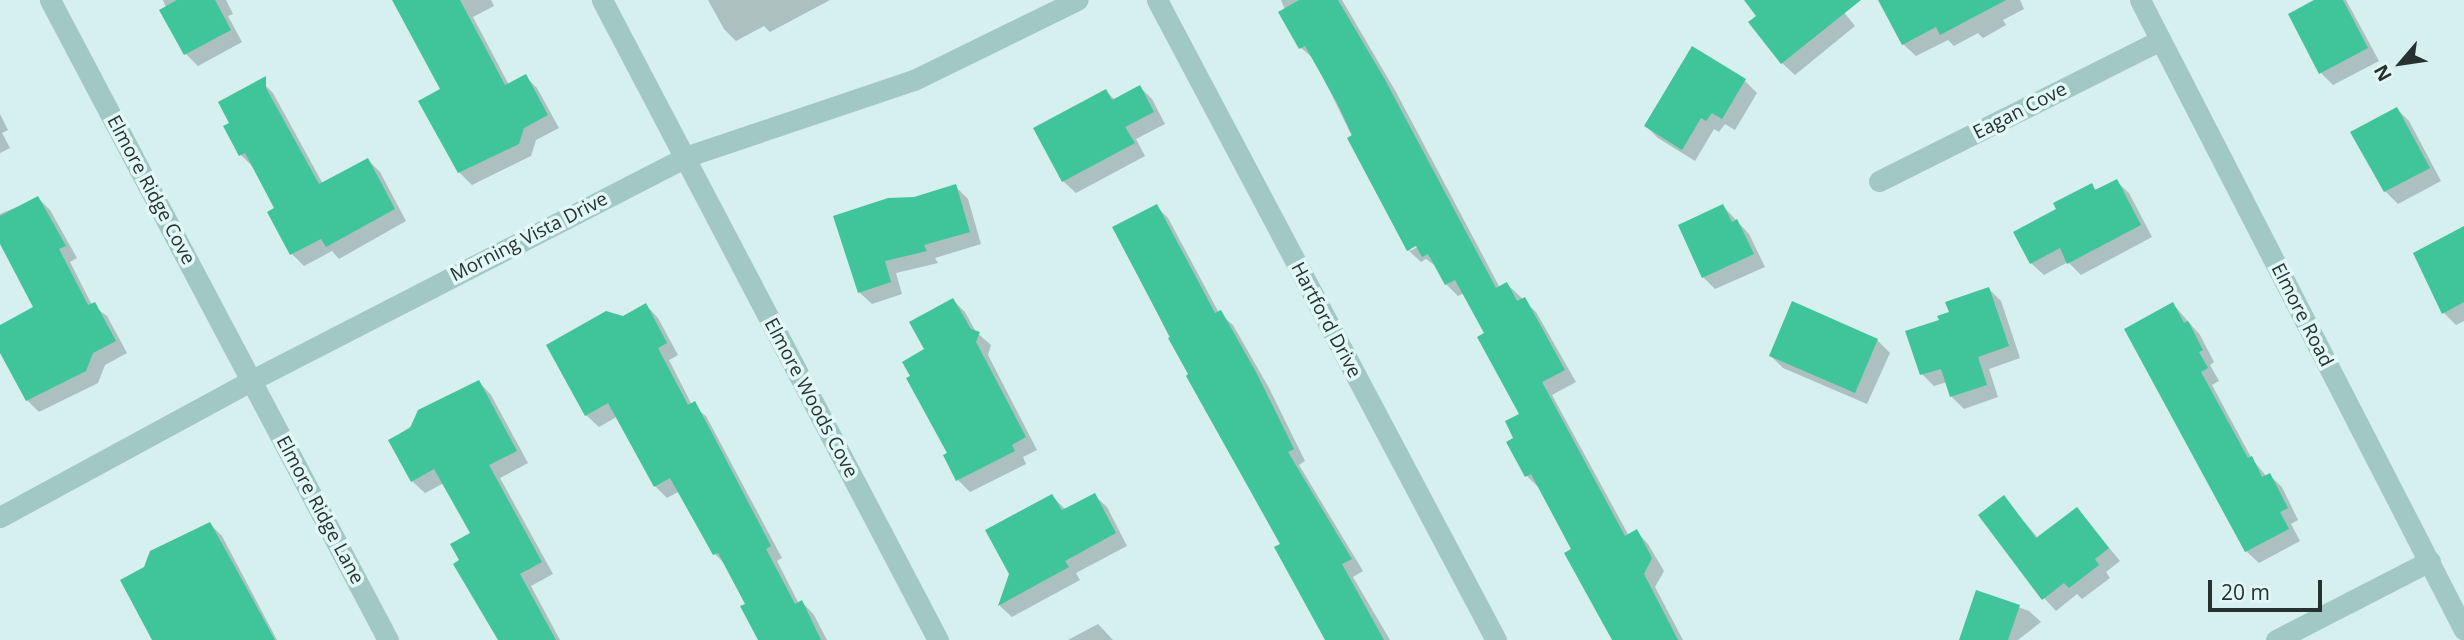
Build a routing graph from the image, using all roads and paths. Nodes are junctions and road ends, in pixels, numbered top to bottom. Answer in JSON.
{"nodes":[{"id":1,"x":50,"y":0,"type":"edge"},
{"id":2,"x":602,"y":0,"type":"edge"},
{"id":3,"x":1077,"y":0,"type":"edge"},
{"id":4,"x":1157,"y":0,"type":"edge"},
{"id":5,"x":2140,"y":0,"type":"edge"},
{"id":6,"x":2160,"y":40,"type":"junction"},
{"id":7,"x":685,"y":157,"type":"junction"},
{"id":8,"x":1879,"y":181,"type":"dead end"},
{"id":9,"x":252,"y":380,"type":"junction"},
{"id":10,"x":0,"y":517,"type":"edge"},
{"id":11,"x":2430,"y":561,"type":"junction"},
{"id":12,"x":2464,"y":630,"type":"edge"},
{"id":13,"x":388,"y":640,"type":"edge"},
{"id":14,"x":938,"y":640,"type":"edge"},
{"id":15,"x":1496,"y":640,"type":"edge"},
{"id":16,"x":2276,"y":640,"type":"edge"}],
"edges":[{"from":1,"to":9,"type":"street","name":"Elmore Ridge Cove"},
{"from":2,"to":7,"type":"street","name":"Elmore Woods Cove"},
{"from":3,"to":7,"type":"street","name":"Morning Vista Drive"},
{"from":4,"to":15,"type":"street","name":"Hartford Drive"},
{"from":5,"to":6,"type":"street","name":"Elmore Road"},
{"from":6,"to":8,"type":"street","name":"Eagan Cove"},
{"from":6,"to":11,"type":"street","name":"Elmore Road"},
{"from":7,"to":9,"type":"street","name":"Morning Vista Drive"},
{"from":7,"to":14,"type":"street","name":"Elmore Woods Cove"},
{"from":9,"to":10,"type":"street","name":"Morning Vista Drive"},
{"from":9,"to":13,"type":"street","name":"Elmore Ridge Lane"},
{"from":11,"to":12,"type":"street","name":"Elmore Road"},
{"from":11,"to":16,"type":"street"}]}
